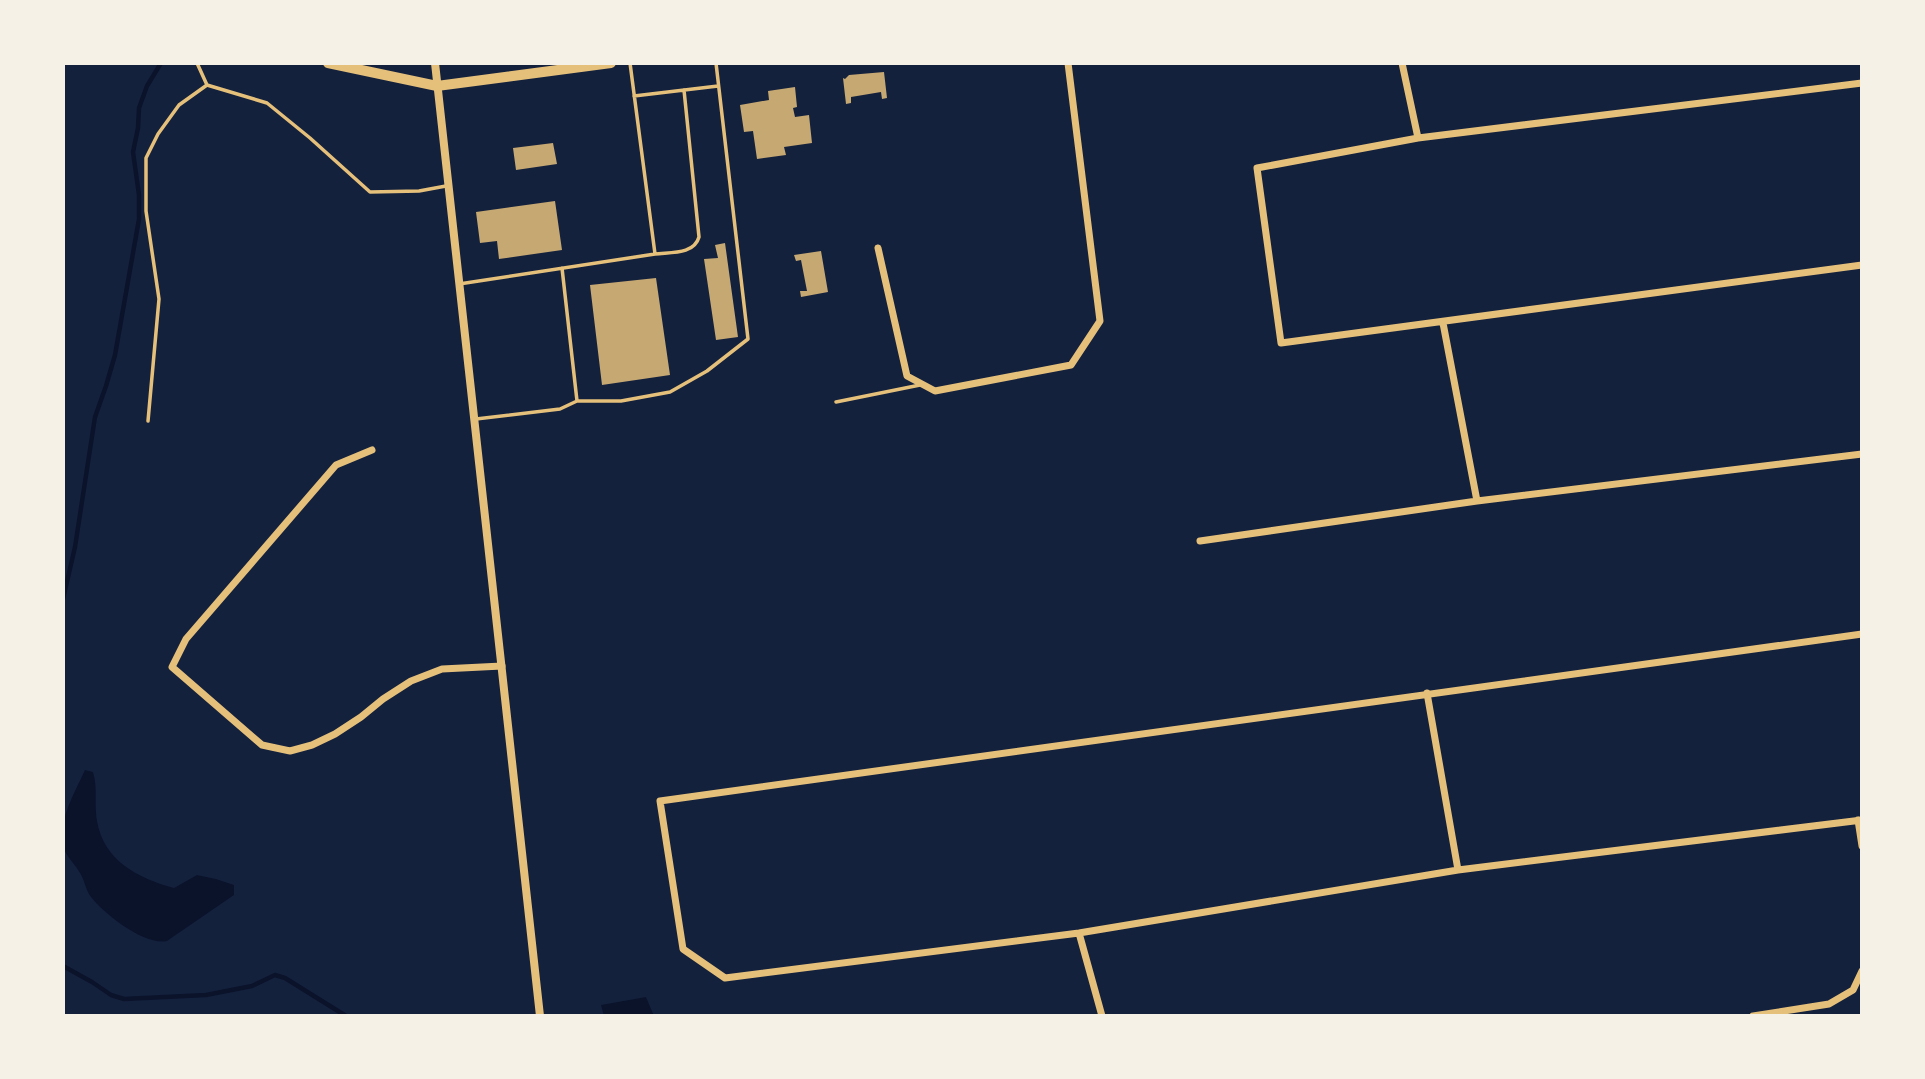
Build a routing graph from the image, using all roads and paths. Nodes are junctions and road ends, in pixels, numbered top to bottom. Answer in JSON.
{"nodes":[{"id":1,"x":197,"y":63,"type":"edge"},
{"id":2,"x":328,"y":63,"type":"edge"},
{"id":3,"x":435,"y":63,"type":"edge"},
{"id":4,"x":611,"y":63,"type":"edge"},
{"id":5,"x":630,"y":63,"type":"edge"},
{"id":6,"x":716,"y":63,"type":"edge"},
{"id":7,"x":1068,"y":63,"type":"edge"},
{"id":8,"x":1402,"y":63,"type":"edge"},
{"id":9,"x":1862,"y":83,"type":"edge"},
{"id":10,"x":207,"y":85,"type":"junction"},
{"id":11,"x":437,"y":86,"type":"junction"},
{"id":12,"x":718,"y":86,"type":"junction"},
{"id":13,"x":684,"y":90,"type":"junction"},
{"id":14,"x":634,"y":96,"type":"junction"},
{"id":15,"x":1418,"y":138,"type":"junction"},
{"id":16,"x":448,"y":186,"type":"junction"},
{"id":17,"x":878,"y":248,"type":"dead end"},
{"id":18,"x":655,"y":254,"type":"junction"},
{"id":19,"x":1862,"y":265,"type":"edge"},
{"id":20,"x":562,"y":268,"type":"junction"},
{"id":21,"x":459,"y":284,"type":"junction"},
{"id":22,"x":1443,"y":323,"type":"junction"},
{"id":23,"x":922,"y":384,"type":"junction"},
{"id":24,"x":577,"y":401,"type":"junction"},
{"id":25,"x":836,"y":402,"type":"dead end"},
{"id":26,"x":474,"y":419,"type":"junction"},
{"id":27,"x":148,"y":421,"type":"dead end"},
{"id":28,"x":372,"y":450,"type":"dead end"},
{"id":29,"x":1862,"y":454,"type":"edge"},
{"id":30,"x":1477,"y":501,"type":"junction"},
{"id":31,"x":1200,"y":541,"type":"dead end"},
{"id":32,"x":1862,"y":634,"type":"edge"},
{"id":33,"x":502,"y":666,"type":"junction"},
{"id":34,"x":1427,"y":693,"type":"junction"},
{"id":35,"x":1860,"y":820,"type":"edge"},
{"id":36,"x":1862,"y":846,"type":"edge"},
{"id":37,"x":1458,"y":870,"type":"junction"},
{"id":38,"x":1079,"y":933,"type":"junction"},
{"id":39,"x":1862,"y":971,"type":"edge"},
{"id":40,"x":540,"y":1016,"type":"edge"},
{"id":41,"x":1102,"y":1016,"type":"edge"},
{"id":42,"x":1753,"y":1016,"type":"edge"}],
"edges":[{"from":1,"to":10,"type":"lane"},
{"from":2,"to":11,"type":"main road"},
{"from":3,"to":11,"type":"street"},
{"from":4,"to":11,"type":"main road"},
{"from":5,"to":14,"type":"lane"},
{"from":6,"to":12,"type":"lane"},
{"from":7,"to":23,"type":"street"},
{"from":8,"to":15,"type":"street"},
{"from":9,"to":15,"type":"street"},
{"from":10,"to":16,"type":"lane"},
{"from":10,"to":27,"type":"lane"},
{"from":11,"to":16,"type":"street"},
{"from":12,"to":13,"type":"lane"},
{"from":12,"to":24,"type":"lane"},
{"from":13,"to":14,"type":"lane"},
{"from":13,"to":18,"type":"lane"},
{"from":14,"to":18,"type":"lane"},
{"from":15,"to":22,"type":"street"},
{"from":16,"to":21,"type":"street"},
{"from":17,"to":23,"type":"street"},
{"from":18,"to":20,"type":"lane"},
{"from":19,"to":22,"type":"street"},
{"from":20,"to":21,"type":"lane"},
{"from":20,"to":24,"type":"lane"},
{"from":21,"to":26,"type":"street"},
{"from":22,"to":30,"type":"street"},
{"from":23,"to":25,"type":"lane"},
{"from":24,"to":26,"type":"lane"},
{"from":26,"to":33,"type":"street"},
{"from":28,"to":33,"type":"street"},
{"from":29,"to":30,"type":"street"},
{"from":30,"to":31,"type":"street"},
{"from":32,"to":34,"type":"street"},
{"from":33,"to":40,"type":"street"},
{"from":34,"to":37,"type":"street"},
{"from":34,"to":38,"type":"street"},
{"from":35,"to":36,"type":"street"},
{"from":35,"to":37,"type":"street"},
{"from":37,"to":38,"type":"street"},
{"from":38,"to":41,"type":"street"},
{"from":39,"to":42,"type":"street"}]}
